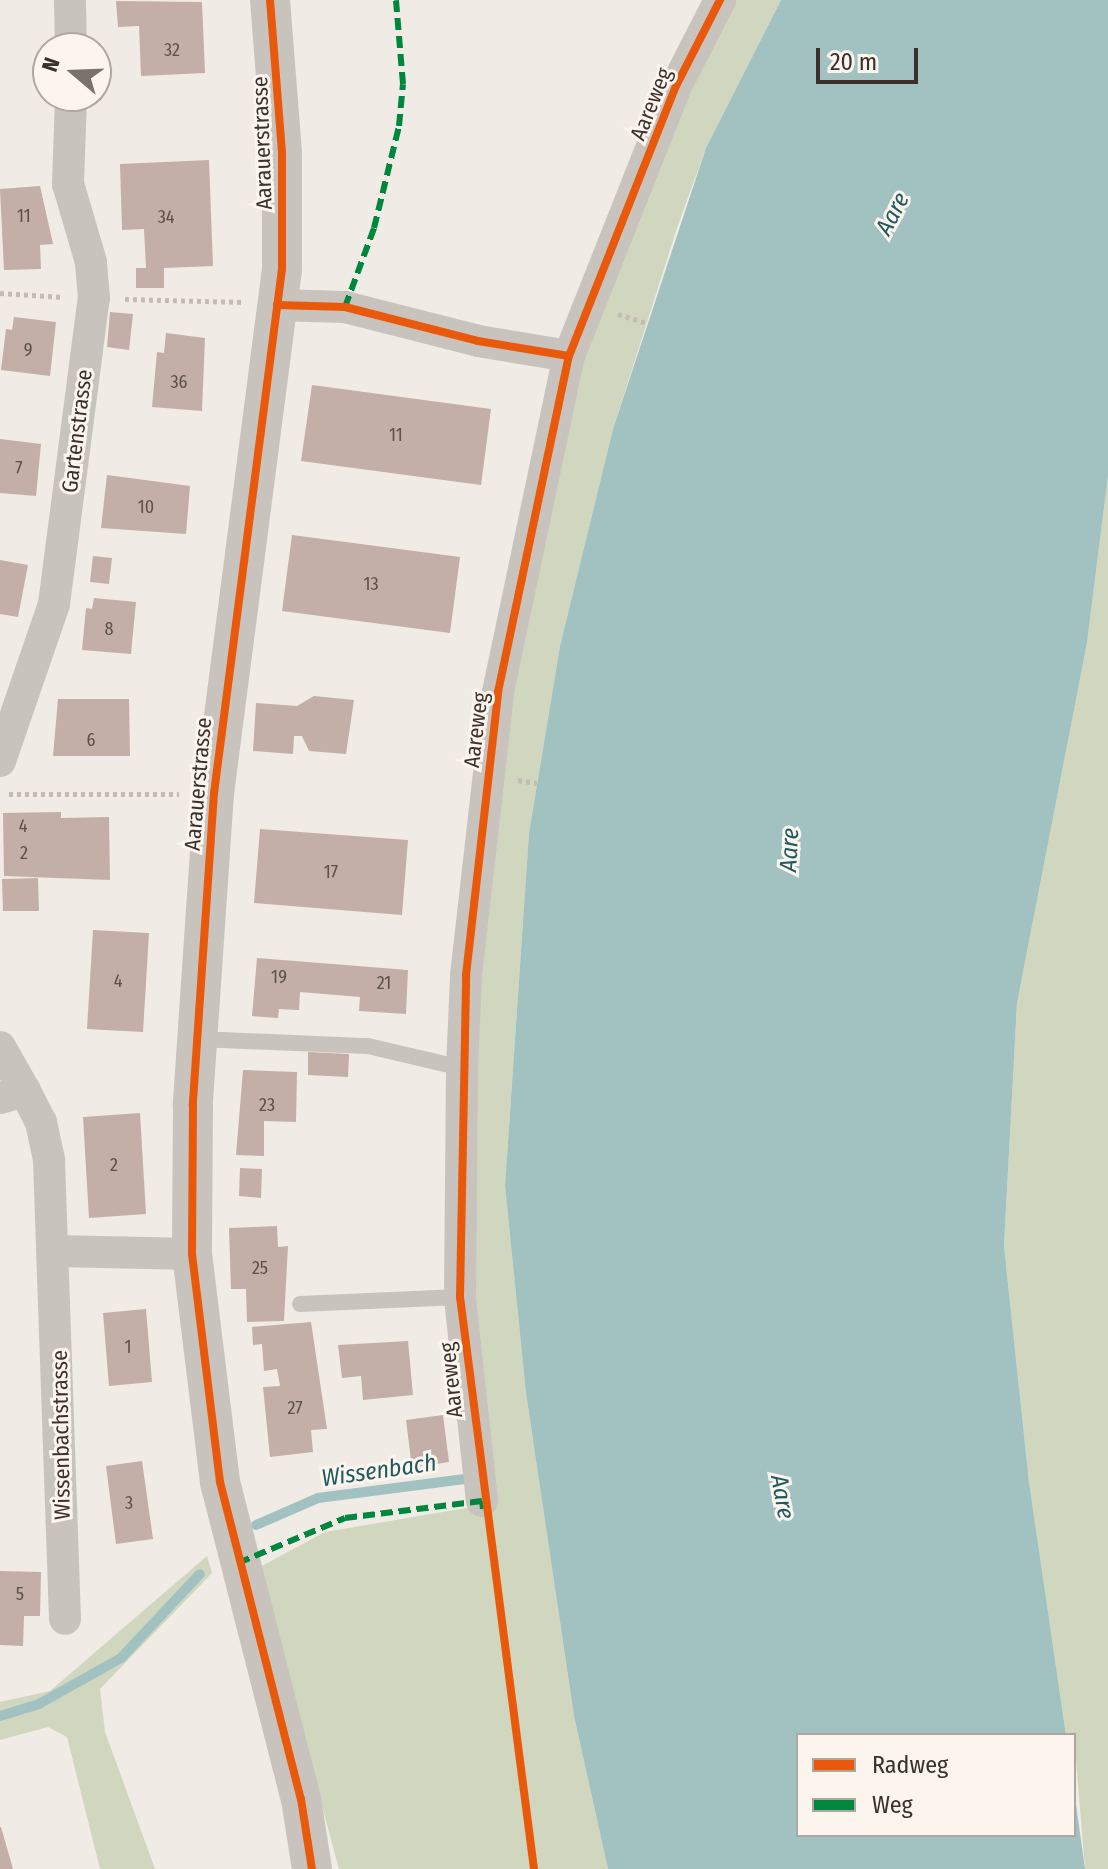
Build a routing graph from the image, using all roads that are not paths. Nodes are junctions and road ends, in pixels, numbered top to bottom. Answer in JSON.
{"nodes":[{"id":1,"x":70,"y":0,"type":"edge"},
{"id":2,"x":270,"y":0,"type":"edge"},
{"id":3,"x":720,"y":0,"type":"edge"},
{"id":4,"x":71,"y":32,"type":"edge"},
{"id":5,"x":70,"y":112,"type":"edge"},
{"id":6,"x":264,"y":298,"type":"junction"},
{"id":7,"x":569,"y":356,"type":"junction"},
{"id":8,"x":0,"y":761,"type":"edge"},
{"id":9,"x":197,"y":1039,"type":"junction"},
{"id":10,"x":0,"y":1047,"type":"edge"},
{"id":11,"x":462,"y":1068,"type":"junction"},
{"id":12,"x":12,"y":1095,"type":"edge"},
{"id":13,"x":56,"y":1251,"type":"junction"},
{"id":14,"x":192,"y":1254,"type":"junction"},
{"id":15,"x":460,"y":1297,"type":"junction"},
{"id":16,"x":300,"y":1304,"type":"dead end"},
{"id":17,"x":482,"y":1501,"type":"dead end"},
{"id":18,"x":65,"y":1619,"type":"dead end"},
{"id":19,"x":312,"y":1869,"type":"edge"}],
"edges":[{"from":1,"to":4,"type":"street"},
{"from":2,"to":6,"type":"street","name":"Aarauerstrasse"},
{"from":3,"to":7,"type":"street","name":"Aareweg"},
{"from":5,"to":8,"type":"street","name":"Gartenstrasse"},
{"from":6,"to":7,"type":"street"},
{"from":6,"to":9,"type":"street","name":"Aarauerstrasse"},
{"from":7,"to":11,"type":"street","name":"Aareweg"},
{"from":9,"to":11,"type":"lane"},
{"from":9,"to":14,"type":"street","name":"Aarauerstrasse"},
{"from":10,"to":12,"type":"street"},
{"from":11,"to":15,"type":"street","name":"Aareweg"},
{"from":12,"to":13,"type":"street","name":"Wissenbachstrasse"},
{"from":13,"to":14,"type":"street"},
{"from":13,"to":18,"type":"street","name":"Wissenbachstrasse"},
{"from":14,"to":19,"type":"street","name":"Aarauerstrasse"},
{"from":15,"to":16,"type":"lane"},
{"from":15,"to":17,"type":"street","name":"Aareweg"}]}
